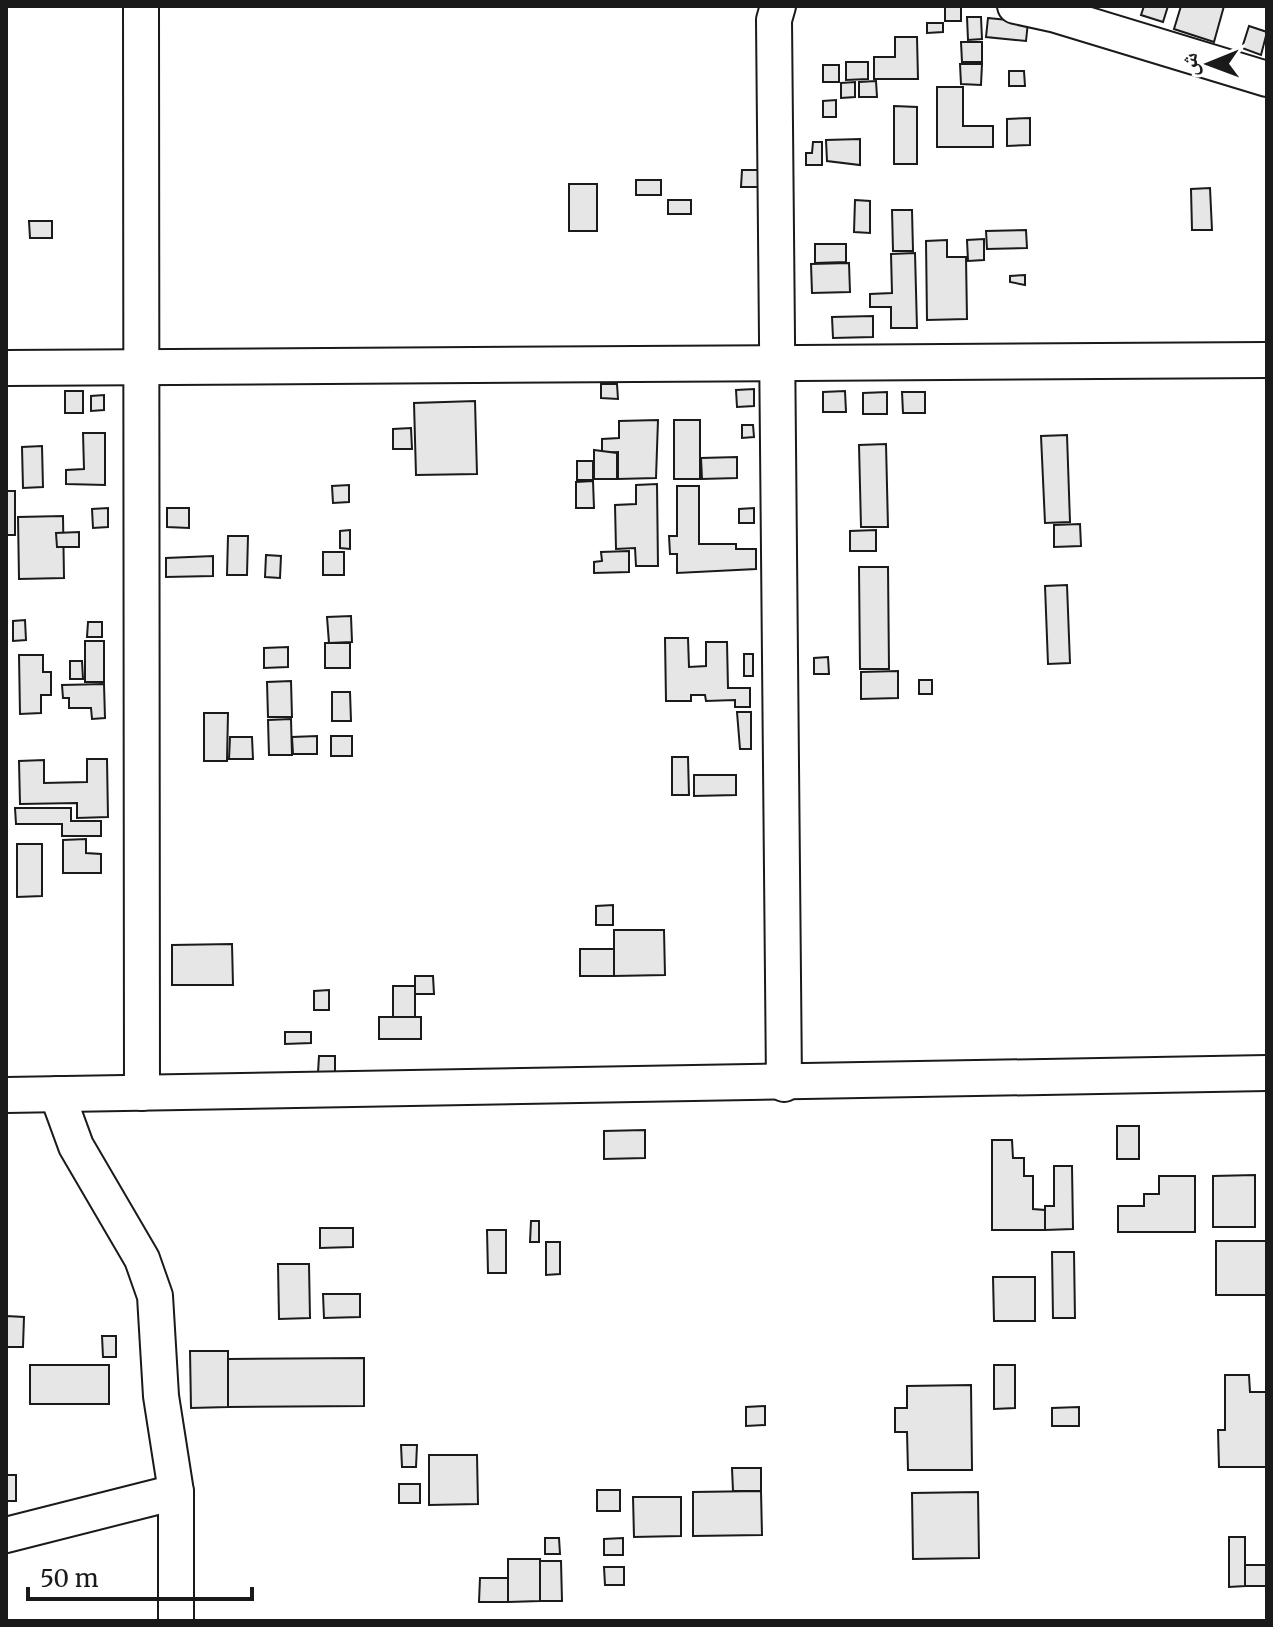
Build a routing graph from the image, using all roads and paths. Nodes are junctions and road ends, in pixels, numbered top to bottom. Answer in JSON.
{"nodes":[{"id":1,"x":141,"y":6,"type":"edge"},
{"id":2,"x":778,"y":6,"type":"edge"},
{"id":3,"x":1015,"y":6,"type":"edge"},
{"id":4,"x":1267,"y":79,"type":"edge"},
{"id":5,"x":1267,"y":360,"type":"edge"},
{"id":6,"x":776,"y":364,"type":"junction"},
{"id":7,"x":6,"y":368,"type":"edge"},
{"id":8,"x":141,"y":369,"type":"junction"},
{"id":9,"x":1267,"y":1073,"type":"edge"},
{"id":10,"x":784,"y":1084,"type":"junction"},
{"id":11,"x":142,"y":1093,"type":"junction"},
{"id":12,"x":57,"y":1094,"type":"junction"},
{"id":13,"x":6,"y":1095,"type":"edge"},
{"id":14,"x":176,"y":1492,"type":"junction"},
{"id":15,"x":6,"y":1535,"type":"edge"},
{"id":16,"x":176,"y":1621,"type":"edge"}],
"edges":[{"from":1,"to":8,"type":"street"},
{"from":2,"to":6,"type":"street"},
{"from":3,"to":4,"type":"street"},
{"from":5,"to":6,"type":"street"},
{"from":6,"to":8,"type":"street"},
{"from":6,"to":10,"type":"street"},
{"from":7,"to":8,"type":"street"},
{"from":8,"to":11,"type":"street"},
{"from":9,"to":10,"type":"street"},
{"from":10,"to":11,"type":"street"},
{"from":11,"to":12,"type":"street"},
{"from":12,"to":13,"type":"street"},
{"from":12,"to":14,"type":"street"},
{"from":14,"to":15,"type":"street"},
{"from":14,"to":16,"type":"street"}]}
